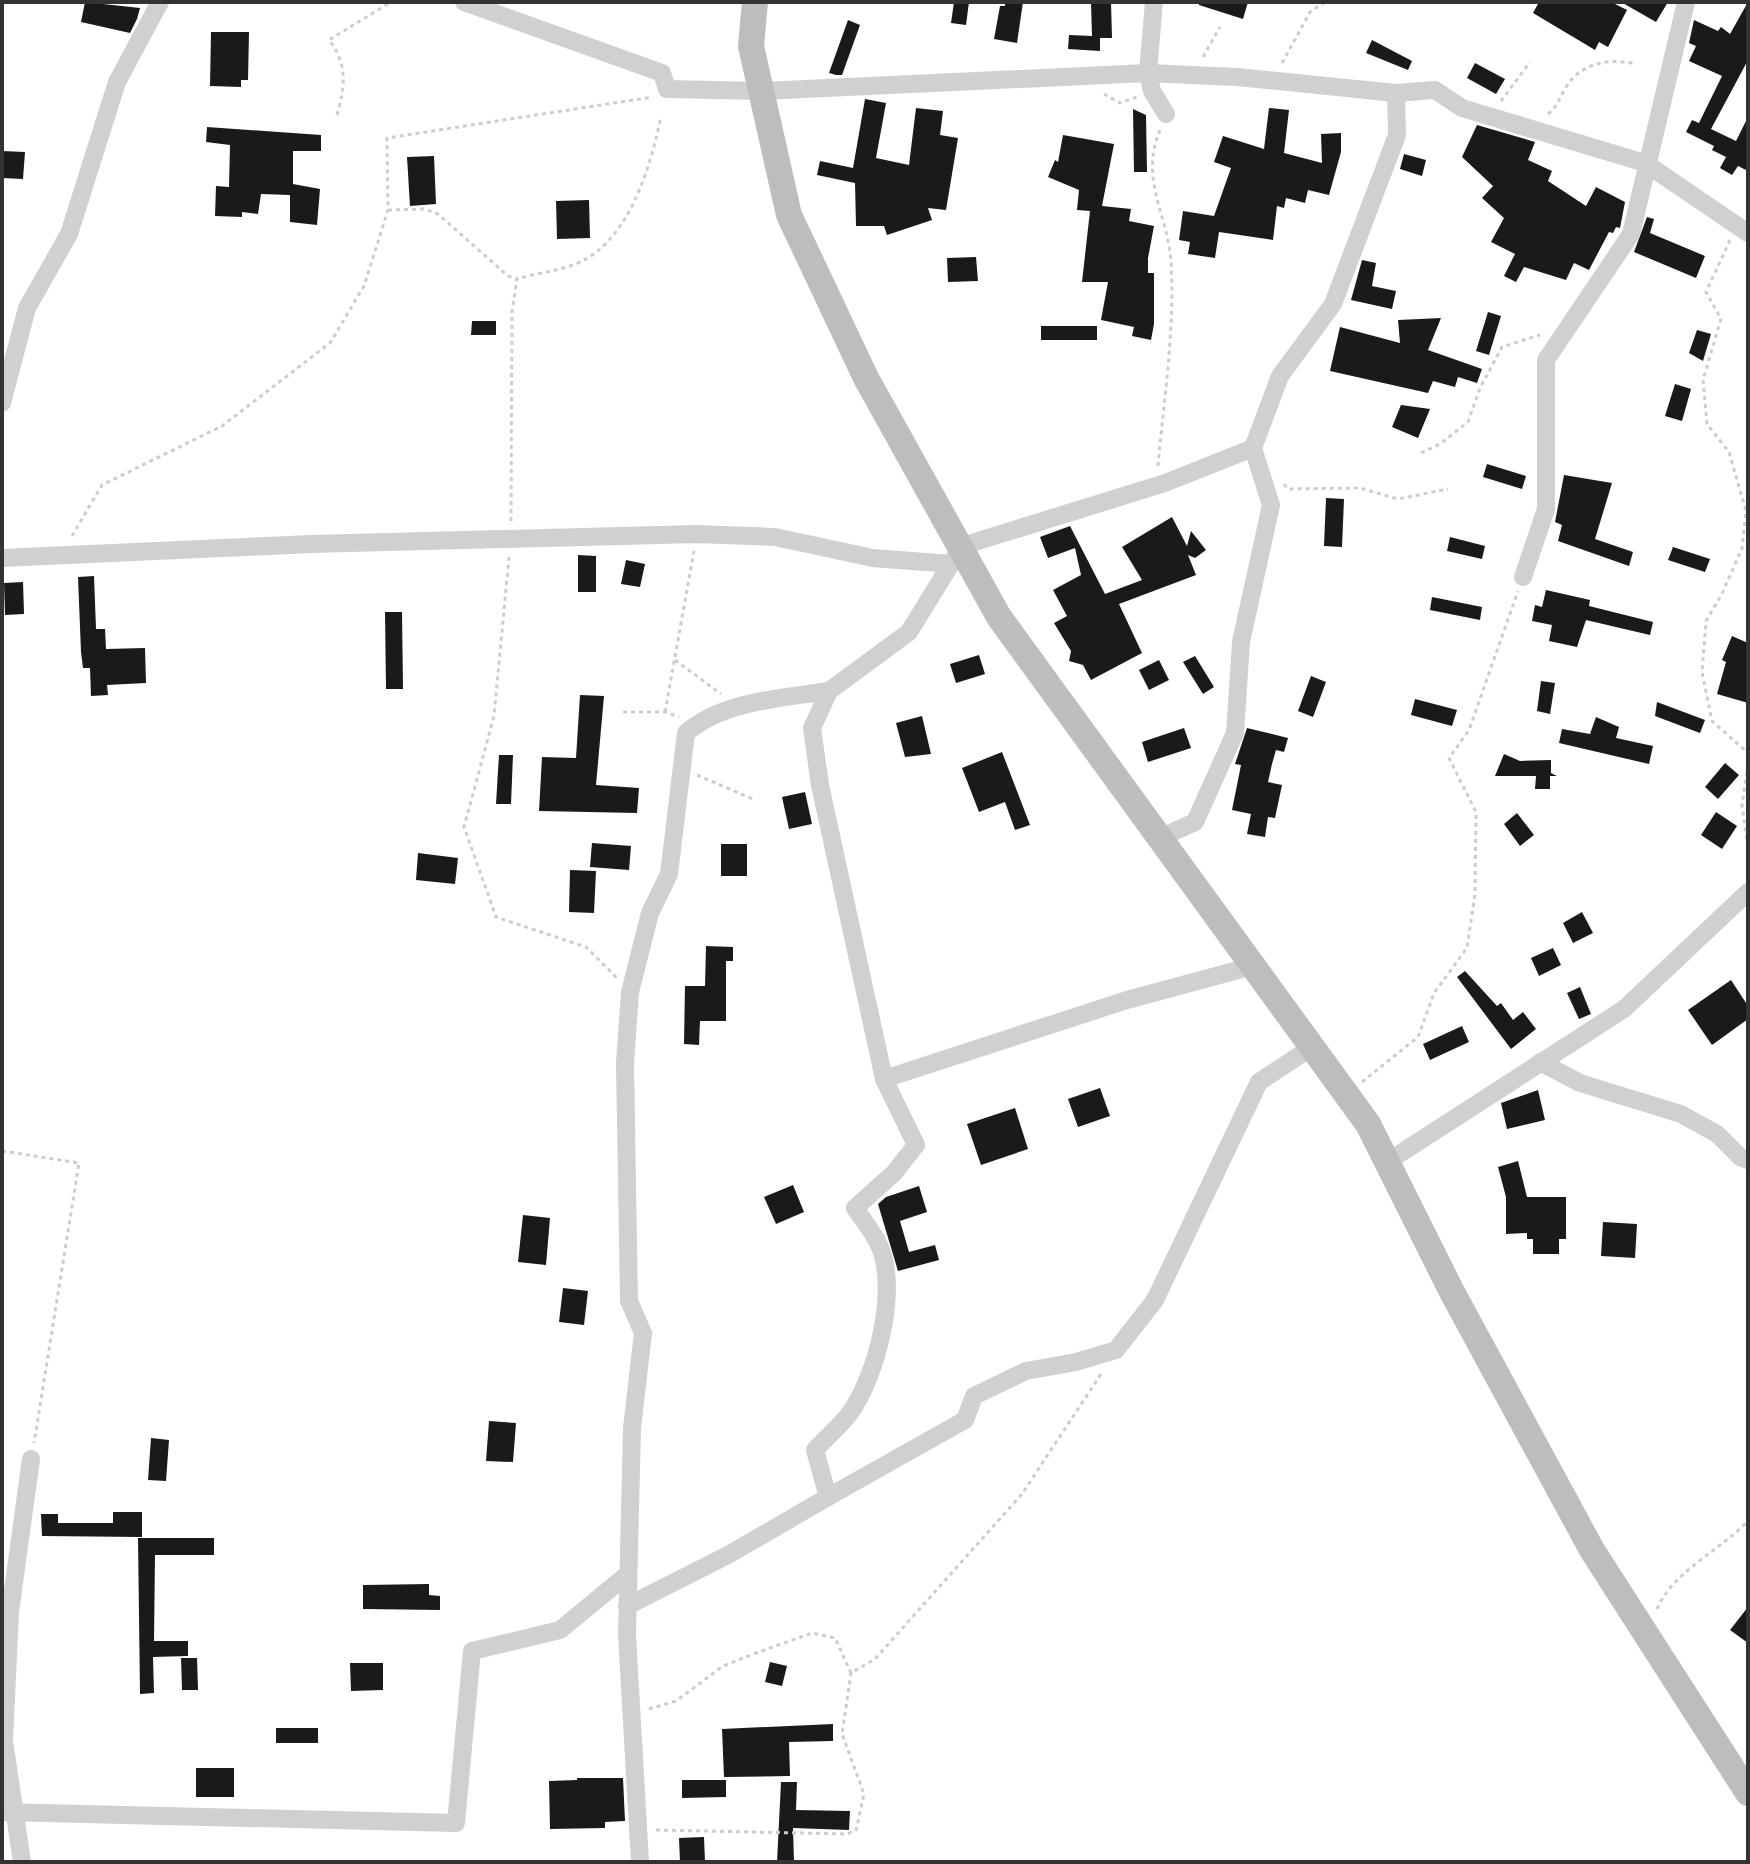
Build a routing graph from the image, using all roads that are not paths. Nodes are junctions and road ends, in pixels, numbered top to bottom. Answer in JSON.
{"nodes":[{"id":1,"x":160,"y":2,"type":"edge"},
{"id":2,"x":464,"y":2,"type":"edge"},
{"id":3,"x":755,"y":2,"type":"edge"},
{"id":4,"x":1154,"y":2,"type":"edge"},
{"id":5,"x":1686,"y":2,"type":"edge"},
{"id":6,"x":1148,"y":73,"type":"junction"},
{"id":7,"x":761,"y":91,"type":"junction"},
{"id":8,"x":1396,"y":93,"type":"junction"},
{"id":9,"x":1166,"y":114,"type":"road end"},
{"id":10,"x":1645,"y":163,"type":"junction"},
{"id":11,"x":1742,"y":229,"type":"edge"},
{"id":12,"x":2,"y":403,"type":"edge"},
{"id":13,"x":1253,"y":448,"type":"junction"},
{"id":14,"x":956,"y":555,"type":"junction"},
{"id":15,"x":2,"y":558,"type":"edge"},
{"id":16,"x":1523,"y":577,"type":"road end"},
{"id":17,"x":829,"y":691,"type":"junction"},
{"id":18,"x":1160,"y":838,"type":"junction"},
{"id":19,"x":1748,"y":892,"type":"edge"},
{"id":20,"x":1253,"y":966,"type":"junction"},
{"id":21,"x":1312,"y":1047,"type":"junction"},
{"id":22,"x":1540,"y":1062,"type":"junction"},
{"id":23,"x":884,"y":1079,"type":"junction"},
{"id":24,"x":1748,"y":1160,"type":"edge"},
{"id":25,"x":1387,"y":1162,"type":"junction"},
{"id":26,"x":31,"y":1459,"type":"road end"},
{"id":27,"x":828,"y":1497,"type":"junction"},
{"id":28,"x":628,"y":1574,"type":"junction"},
{"id":29,"x":627,"y":1606,"type":"junction"},
{"id":30,"x":6,"y":1611,"type":"edge"},
{"id":31,"x":1748,"y":1793,"type":"edge"},
{"id":32,"x":7,"y":1812,"type":"edge"},
{"id":33,"x":22,"y":1862,"type":"edge"},
{"id":34,"x":640,"y":1862,"type":"edge"}],
"edges":[{"from":1,"to":12,"type":"street"},
{"from":2,"to":7,"type":"street"},
{"from":3,"to":7,"type":"main road"},
{"from":4,"to":6,"type":"street"},
{"from":5,"to":10,"type":"street"},
{"from":6,"to":7,"type":"street"},
{"from":6,"to":8,"type":"street"},
{"from":6,"to":9,"type":"street"},
{"from":7,"to":14,"type":"main road"},
{"from":8,"to":10,"type":"street"},
{"from":8,"to":13,"type":"street"},
{"from":10,"to":11,"type":"street"},
{"from":10,"to":16,"type":"street"},
{"from":13,"to":14,"type":"street"},
{"from":13,"to":18,"type":"street"},
{"from":14,"to":15,"type":"street"},
{"from":14,"to":17,"type":"street"},
{"from":14,"to":18,"type":"main road"},
{"from":17,"to":23,"type":"street"},
{"from":17,"to":28,"type":"street"},
{"from":18,"to":20,"type":"main road"},
{"from":19,"to":22,"type":"street"},
{"from":20,"to":21,"type":"main road"},
{"from":20,"to":23,"type":"street"},
{"from":21,"to":25,"type":"main road"},
{"from":21,"to":27,"type":"street"},
{"from":22,"to":24,"type":"street"},
{"from":22,"to":25,"type":"street"},
{"from":23,"to":27,"type":"street"},
{"from":25,"to":31,"type":"main road"},
{"from":26,"to":30,"type":"street"},
{"from":27,"to":29,"type":"street"},
{"from":28,"to":29,"type":"street"},
{"from":28,"to":32,"type":"street"},
{"from":29,"to":34,"type":"street"},
{"from":30,"to":32,"type":"street"},
{"from":32,"to":33,"type":"street"}]}
